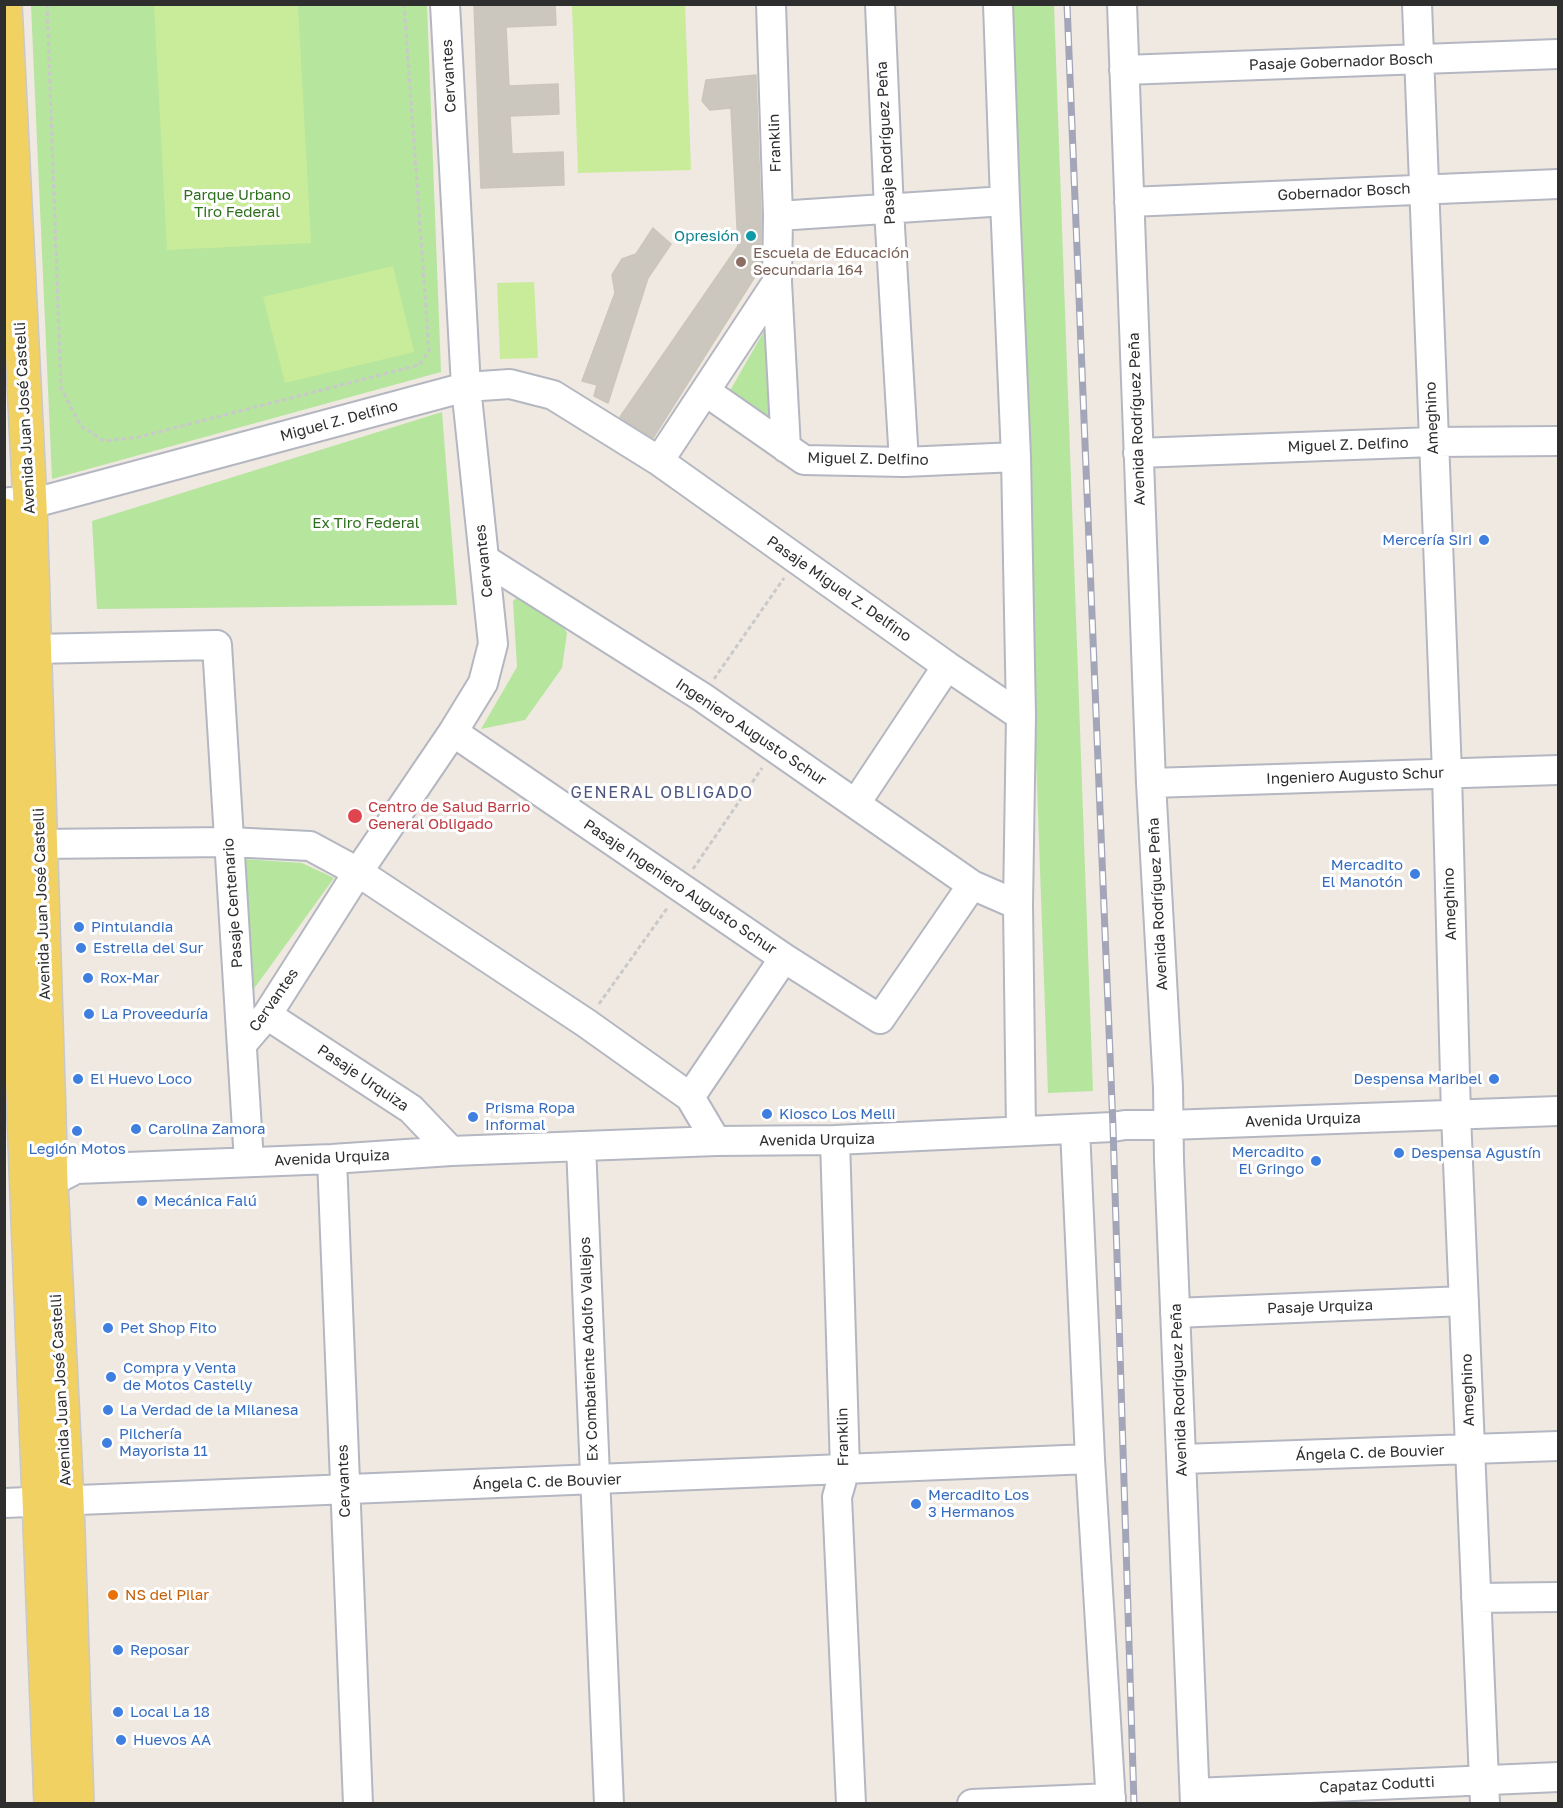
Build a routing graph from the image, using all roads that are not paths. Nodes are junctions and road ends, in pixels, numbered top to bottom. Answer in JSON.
{"nodes":[{"id":1,"x":5,"y":4,"type":"edge"},
{"id":2,"x":445,"y":4,"type":"edge"},
{"id":3,"x":771,"y":4,"type":"edge"},
{"id":4,"x":880,"y":4,"type":"edge"},
{"id":5,"x":999,"y":4,"type":"edge"},
{"id":6,"x":1122,"y":4,"type":"edge"},
{"id":7,"x":1417,"y":4,"type":"edge"},
{"id":8,"x":1558,"y":54,"type":"edge"},
{"id":9,"x":1418,"y":59,"type":"junction"},
{"id":10,"x":1124,"y":70,"type":"junction"},
{"id":11,"x":8,"y":172,"type":"edge"},
{"id":12,"x":1558,"y":184,"type":"edge"},
{"id":13,"x":1425,"y":188,"type":"junction"},
{"id":14,"x":1005,"y":201,"type":"junction"},
{"id":15,"x":1129,"y":202,"type":"junction"},
{"id":16,"x":889,"y":210,"type":"junction"},
{"id":17,"x":778,"y":216,"type":"junction"},
{"id":18,"x":777,"y":282,"type":"junction"},
{"id":19,"x":466,"y":387,"type":"junction"},
{"id":20,"x":705,"y":391,"type":"junction"},
{"id":21,"x":1558,"y":441,"type":"edge"},
{"id":22,"x":1433,"y":442,"type":"junction"},
{"id":23,"x":786,"y":448,"type":"junction"},
{"id":24,"x":1138,"y":453,"type":"junction"},
{"id":25,"x":1017,"y":458,"type":"junction"},
{"id":26,"x":659,"y":461,"type":"junction"},
{"id":27,"x":904,"y":462,"type":"junction"},
{"id":28,"x":13,"y":507,"type":"edge"},
{"id":29,"x":484,"y":559,"type":"junction"},
{"id":30,"x":34,"y":649,"type":"junction"},
{"id":31,"x":947,"y":666,"type":"junction"},
{"id":32,"x":1021,"y":716,"type":"junction"},
{"id":33,"x":453,"y":732,"type":"junction"},
{"id":34,"x":1558,"y":770,"type":"edge"},
{"id":35,"x":1447,"y":773,"type":"junction"},
{"id":36,"x":1151,"y":783,"type":"junction"},
{"id":37,"x":856,"y":803,"type":"junction"},
{"id":38,"x":19,"y":839,"type":"edge"},
{"id":39,"x":230,"y":842,"type":"junction"},
{"id":40,"x":358,"y":872,"type":"junction"},
{"id":41,"x":972,"y":885,"type":"junction"},
{"id":42,"x":1018,"y":905,"type":"junction"},
{"id":43,"x":784,"y":958,"type":"junction"},
{"id":44,"x":267,"y":1015,"type":"junction"},
{"id":45,"x":242,"y":1044,"type":"junction"},
{"id":46,"x":690,"y":1097,"type":"junction"},
{"id":47,"x":1558,"y":1111,"type":"edge"},
{"id":48,"x":1456,"y":1115,"type":"junction"},
{"id":49,"x":1169,"y":1125,"type":"junction"},
{"id":50,"x":1075,"y":1129,"type":"junction"},
{"id":51,"x":1021,"y":1131,"type":"junction"},
{"id":52,"x":835,"y":1140,"type":"junction"},
{"id":53,"x":716,"y":1141,"type":"junction"},
{"id":54,"x":581,"y":1146,"type":"junction"},
{"id":55,"x":451,"y":1151,"type":"junction"},
{"id":56,"x":332,"y":1159,"type":"junction"},
{"id":57,"x":249,"y":1162,"type":"junction"},
{"id":58,"x":34,"y":1169,"type":"edge"},
{"id":59,"x":1464,"y":1301,"type":"junction"},
{"id":60,"x":1175,"y":1313,"type":"junction"},
{"id":61,"x":1558,"y":1446,"type":"edge"},
{"id":62,"x":1470,"y":1449,"type":"junction"},
{"id":63,"x":1090,"y":1459,"type":"junction"},
{"id":64,"x":1182,"y":1459,"type":"junction"},
{"id":65,"x":845,"y":1469,"type":"junction"},
{"id":66,"x":594,"y":1480,"type":"junction"},
{"id":67,"x":344,"y":1490,"type":"junction"},
{"id":68,"x":53,"y":1501,"type":"junction"},
{"id":69,"x":4,"y":1503,"type":"edge"},
{"id":70,"x":1558,"y":1597,"type":"edge"},
{"id":71,"x":1476,"y":1598,"type":"junction"},
{"id":72,"x":1558,"y":1778,"type":"edge"},
{"id":73,"x":1485,"y":1792,"type":"edge"},
{"id":74,"x":1195,"y":1798,"type":"edge"},
{"id":75,"x":1111,"y":1801,"type":"edge"},
{"id":76,"x":51,"y":1803,"type":"edge"},
{"id":77,"x":77,"y":1803,"type":"edge"},
{"id":78,"x":358,"y":1803,"type":"edge"},
{"id":79,"x":609,"y":1803,"type":"edge"},
{"id":80,"x":851,"y":1803,"type":"edge"},
{"id":81,"x":972,"y":1803,"type":"edge"}],
"edges":[{"from":1,"to":11,"type":"main road","name":"Avenida Juan José Castelli"},
{"from":2,"to":19,"type":"street","name":"Cervantes"},
{"from":3,"to":17,"type":"street","name":"Franklin"},
{"from":4,"to":16,"type":"street","name":"Pasaje Rodríguez Peña"},
{"from":5,"to":14,"type":"street"},
{"from":6,"to":10,"type":"street","name":"Avenida Rodríguez Peña"},
{"from":7,"to":9,"type":"street","name":"Ameghino"},
{"from":8,"to":9,"type":"street","name":"Pasaje Gobernador Bosch"},
{"from":9,"to":10,"type":"street","name":"Pasaje Gobernador Bosch"},
{"from":9,"to":13,"type":"street","name":"Ameghino"},
{"from":10,"to":15,"type":"street","name":"Avenida Rodríguez Peña"},
{"from":11,"to":28,"type":"main road","name":"Avenida Juan José Castelli"},
{"from":12,"to":13,"type":"street","name":"Gobernador Bosch"},
{"from":13,"to":15,"type":"street","name":"Gobernador Bosch"},
{"from":13,"to":22,"type":"street","name":"Ameghino"},
{"from":14,"to":16,"type":"street"},
{"from":14,"to":25,"type":"street"},
{"from":15,"to":24,"type":"street","name":"Avenida Rodríguez Peña"},
{"from":16,"to":17,"type":"street"},
{"from":16,"to":27,"type":"street","name":"Pasaje Rodríguez Peña"},
{"from":17,"to":18,"type":"street","name":"Franklin"},
{"from":18,"to":20,"type":"street"},
{"from":18,"to":23,"type":"street","name":"Franklin"},
{"from":19,"to":26,"type":"street","name":"Miguel Z. Delfino"},
{"from":19,"to":28,"type":"street","name":"Miguel Z. Delfino"},
{"from":19,"to":29,"type":"street","name":"Cervantes"},
{"from":20,"to":23,"type":"street","name":"Miguel Z. Delfino"},
{"from":20,"to":26,"type":"street"},
{"from":21,"to":22,"type":"street","name":"Miguel Z. Delfino"},
{"from":22,"to":24,"type":"street","name":"Miguel Z. Delfino"},
{"from":22,"to":35,"type":"street","name":"Ameghino"},
{"from":23,"to":27,"type":"street","name":"Miguel Z. Delfino"},
{"from":24,"to":36,"type":"street","name":"Avenida Rodríguez Peña"},
{"from":25,"to":27,"type":"street","name":"Miguel Z. Delfino"},
{"from":25,"to":32,"type":"street"},
{"from":26,"to":31,"type":"street","name":"Pasaje Miguel Z. Delfino"},
{"from":28,"to":30,"type":"main road","name":"Avenida Juan José Castelli"},
{"from":28,"to":38,"type":"main road","name":"Avenida Juan José Castelli"},
{"from":29,"to":33,"type":"street","name":"Cervantes"},
{"from":29,"to":37,"type":"street","name":"Ingeniero Augusto Schur"},
{"from":30,"to":38,"type":"main road","name":"Avenida Juan José Castelli"},
{"from":30,"to":39,"type":"street","name":"Pasaje Centenario"},
{"from":31,"to":32,"type":"street","name":"Pasaje Miguel Z. Delfino"},
{"from":31,"to":37,"type":"street"},
{"from":32,"to":42,"type":"street"},
{"from":33,"to":40,"type":"street","name":"Cervantes"},
{"from":33,"to":43,"type":"street","name":"Pasaje Ingeniero Augusto Schur"},
{"from":34,"to":35,"type":"street","name":"Ingeniero Augusto Schur"},
{"from":35,"to":36,"type":"street","name":"Ingeniero Augusto Schur"},
{"from":35,"to":48,"type":"street","name":"Ameghino"},
{"from":36,"to":49,"type":"street","name":"Avenida Rodríguez Peña"},
{"from":37,"to":41,"type":"street","name":"Ingeniero Augusto Schur"},
{"from":38,"to":39,"type":"street"},
{"from":38,"to":58,"type":"main road","name":"Avenida Juan José Castelli"},
{"from":39,"to":40,"type":"street"},
{"from":39,"to":45,"type":"street","name":"Pasaje Centenario"},
{"from":40,"to":44,"type":"street","name":"Cervantes"},
{"from":40,"to":46,"type":"street"},
{"from":41,"to":42,"type":"street","name":"Ingeniero Augusto Schur"},
{"from":41,"to":43,"type":"street","name":"Pasaje Ingeniero Augusto Schur"},
{"from":42,"to":51,"type":"street"},
{"from":43,"to":46,"type":"street"},
{"from":44,"to":45,"type":"street","name":"Cervantes"},
{"from":44,"to":55,"type":"street","name":"Pasaje Urquiza"},
{"from":45,"to":57,"type":"street","name":"Pasaje Centenario"},
{"from":46,"to":53,"type":"street"},
{"from":47,"to":48,"type":"street","name":"Avenida Urquiza"},
{"from":48,"to":49,"type":"street","name":"Avenida Urquiza"},
{"from":48,"to":59,"type":"street","name":"Ameghino"},
{"from":49,"to":50,"type":"street","name":"Avenida Urquiza"},
{"from":49,"to":60,"type":"street","name":"Avenida Rodríguez Peña"},
{"from":50,"to":51,"type":"street","name":"Avenida Urquiza"},
{"from":50,"to":63,"type":"street"},
{"from":51,"to":52,"type":"street","name":"Avenida Urquiza"},
{"from":52,"to":53,"type":"street","name":"Avenida Urquiza"},
{"from":52,"to":65,"type":"street","name":"Franklin"},
{"from":53,"to":54,"type":"street","name":"Avenida Urquiza"},
{"from":54,"to":55,"type":"street","name":"Avenida Urquiza"},
{"from":54,"to":66,"type":"street","name":"Ex Combatiente Adolfo Vallejos"},
{"from":55,"to":56,"type":"street","name":"Avenida Urquiza"},
{"from":56,"to":57,"type":"street","name":"Avenida Urquiza"},
{"from":56,"to":67,"type":"street","name":"Cervantes"},
{"from":57,"to":58,"type":"street","name":"Avenida Urquiza"},
{"from":58,"to":68,"type":"main road","name":"Avenida Juan José Castelli"},
{"from":59,"to":60,"type":"street","name":"Pasaje Urquiza"},
{"from":59,"to":62,"type":"street","name":"Ameghino"},
{"from":60,"to":64,"type":"street","name":"Avenida Rodríguez Peña"},
{"from":61,"to":62,"type":"street","name":"Ángela C. de Bouvier"},
{"from":62,"to":64,"type":"street","name":"Ángela C. de Bouvier"},
{"from":62,"to":71,"type":"street","name":"Ameghino"},
{"from":63,"to":65,"type":"street","name":"Ángela C. de Bouvier"},
{"from":63,"to":75,"type":"street"},
{"from":64,"to":74,"type":"street","name":"Avenida Rodríguez Peña"},
{"from":65,"to":66,"type":"street","name":"Ángela C. de Bouvier"},
{"from":65,"to":80,"type":"street","name":"Franklin"},
{"from":66,"to":67,"type":"street","name":"Ángela C. de Bouvier"},
{"from":66,"to":79,"type":"street","name":"Ex Combatiente Adolfo Vallejos"},
{"from":67,"to":68,"type":"street","name":"Ángela C. de Bouvier"},
{"from":67,"to":78,"type":"street","name":"Cervantes"},
{"from":68,"to":69,"type":"street","name":"Ángela C. de Bouvier"},
{"from":68,"to":76,"type":"main road","name":"Avenida Juan José Castelli"},
{"from":68,"to":77,"type":"main road","name":"Avenida Juan José Castelli"},
{"from":70,"to":71,"type":"street"},
{"from":71,"to":73,"type":"street","name":"Ameghino"},
{"from":72,"to":73,"type":"street","name":"Capataz Codutti"},
{"from":73,"to":74,"type":"street","name":"Capataz Codutti"},
{"from":75,"to":81,"type":"street"}]}
